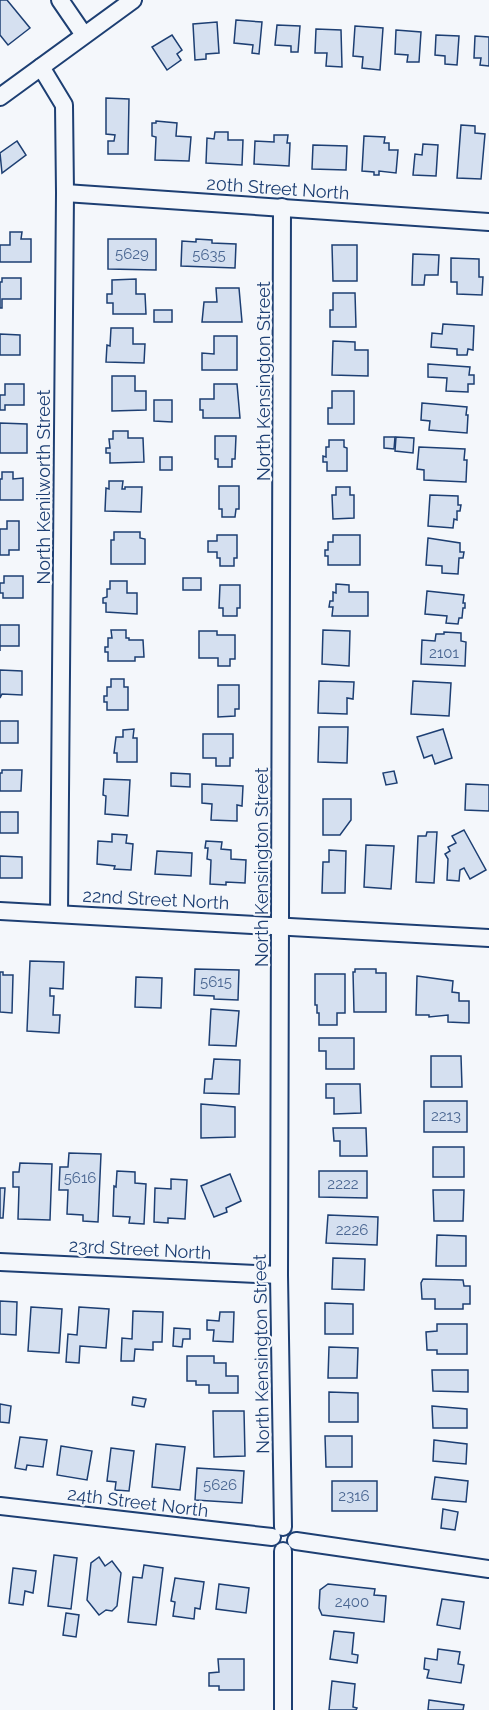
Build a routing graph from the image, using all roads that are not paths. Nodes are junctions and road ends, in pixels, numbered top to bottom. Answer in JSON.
{"nodes":[{"id":1,"x":60,"y":0,"type":"edge"},
{"id":2,"x":134,"y":0,"type":"edge"},
{"id":3,"x":84,"y":35,"type":"junction"},
{"id":4,"x":41,"y":66,"type":"junction"},
{"id":5,"x":0,"y":97,"type":"edge"},
{"id":6,"x":65,"y":193,"type":"junction"},
{"id":7,"x":282,"y":207,"type":"junction"},
{"id":8,"x":489,"y":222,"type":"edge"},
{"id":9,"x":0,"y":911,"type":"edge"},
{"id":10,"x":59,"y":914,"type":"junction"},
{"id":11,"x":281,"y":926,"type":"junction"},
{"id":12,"x":489,"y":938,"type":"edge"},
{"id":13,"x":0,"y":1262,"type":"edge"},
{"id":14,"x":279,"y":1275,"type":"junction"},
{"id":15,"x":0,"y":1506,"type":"edge"},
{"id":16,"x":278,"y":1532,"type":"junction"},
{"id":17,"x":290,"y":1546,"type":"junction"},
{"id":18,"x":489,"y":1569,"type":"edge"},
{"id":19,"x":283,"y":1710,"type":"edge"}],
"edges":[{"from":1,"to":3,"type":"street"},
{"from":2,"to":3,"type":"street"},
{"from":3,"to":4,"type":"street"},
{"from":4,"to":5,"type":"street"},
{"from":4,"to":6,"type":"street","name":"North Kenilworth Street"},
{"from":6,"to":7,"type":"street","name":"20th Street North"},
{"from":6,"to":10,"type":"street","name":"North Kenilworth Street"},
{"from":7,"to":8,"type":"street","name":"20th Street North"},
{"from":7,"to":11,"type":"street","name":"North Kensington Street"},
{"from":9,"to":10,"type":"street","name":"22nd Street North"},
{"from":10,"to":11,"type":"street","name":"22nd Street North"},
{"from":11,"to":12,"type":"street","name":"22nd Street North"},
{"from":11,"to":14,"type":"street","name":"North Kensington Street"},
{"from":13,"to":14,"type":"street","name":"23rd Street North"},
{"from":14,"to":16,"type":"street","name":"North Kensington Street"},
{"from":15,"to":16,"type":"street","name":"24th Street North"},
{"from":16,"to":17,"type":"street"},
{"from":17,"to":18,"type":"street"},
{"from":17,"to":19,"type":"street"}]}
